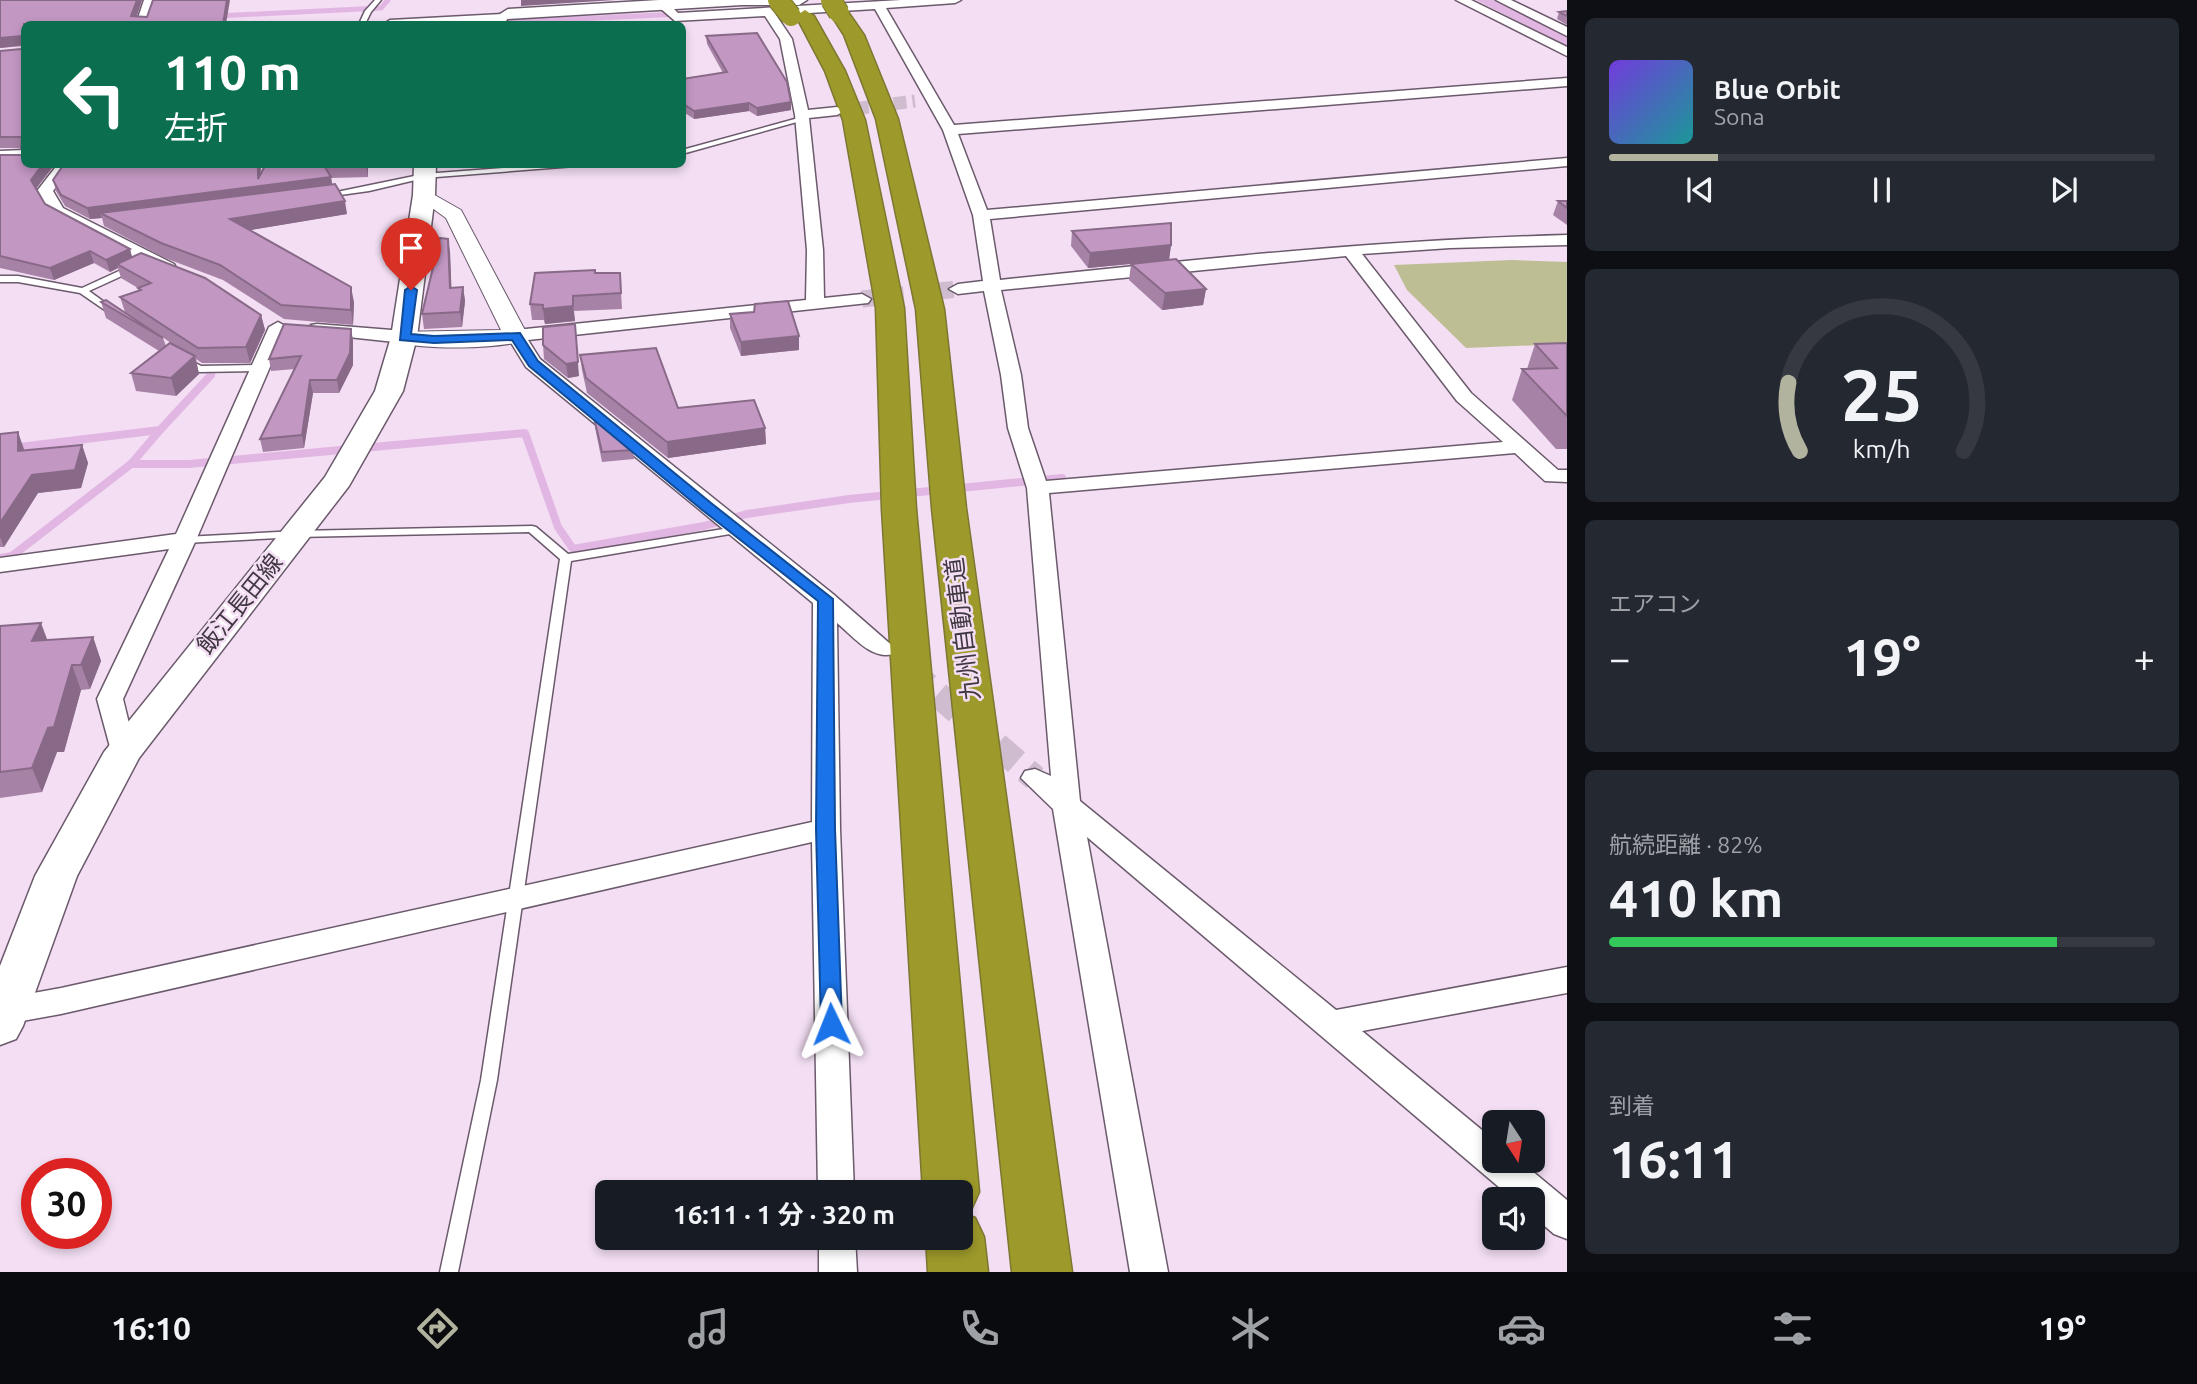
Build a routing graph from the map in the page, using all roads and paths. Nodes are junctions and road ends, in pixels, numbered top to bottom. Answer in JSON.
{"nodes":[{"id":1,"x":150,"y":0,"type":"edge"},
{"id":2,"x":379,"y":0,"type":"edge"},
{"id":3,"x":737,"y":0,"type":"edge"},
{"id":4,"x":742,"y":0,"type":"edge"},
{"id":5,"x":955,"y":0,"type":"edge"},
{"id":6,"x":1462,"y":0,"type":"edge"},
{"id":7,"x":1502,"y":0,"type":"edge"},
{"id":8,"x":665,"y":3,"type":"edge"},
{"id":9,"x":879,"y":5,"type":"junction"},
{"id":10,"x":773,"y":6,"type":"edge"},
{"id":11,"x":835,"y":6,"type":"edge"},
{"id":12,"x":798,"y":8,"type":"edge"},
{"id":13,"x":504,"y":14,"type":"edge"},
{"id":14,"x":143,"y":21,"type":"edge"},
{"id":15,"x":363,"y":21,"type":"edge"},
{"id":16,"x":424,"y":21,"type":"edge"},
{"id":17,"x":1567,"y":32,"type":"edge"},
{"id":18,"x":1567,"y":52,"type":"edge"},
{"id":19,"x":1567,"y":82,"type":"edge"},
{"id":20,"x":935,"y":99,"type":"junction"},
{"id":21,"x":915,"y":102,"type":"tunnel mouth"},
{"id":22,"x":837,"y":111,"type":"tunnel mouth"},
{"id":23,"x":802,"y":117,"type":"junction"},
{"id":24,"x":950,"y":130,"type":"junction"},
{"id":25,"x":686,"y":151,"type":"edge"},
{"id":26,"x":21,"y":154,"type":"edge"},
{"id":27,"x":0,"y":155,"type":"edge"},
{"id":28,"x":1567,"y":162,"type":"edge"},
{"id":29,"x":63,"y":168,"type":"edge"},
{"id":30,"x":548,"y":168,"type":"edge"},
{"id":31,"x":424,"y":178,"type":"edge"},
{"id":32,"x":315,"y":196,"type":"edge"},
{"id":33,"x":981,"y":215,"type":"junction"},
{"id":34,"x":1567,"y":240,"type":"edge"},
{"id":35,"x":1350,"y":250,"type":"junction"},
{"id":36,"x":149,"y":260,"type":"junction"},
{"id":37,"x":181,"y":273,"type":"edge"},
{"id":38,"x":0,"y":279,"type":"edge"},
{"id":39,"x":992,"y":286,"type":"junction"},
{"id":40,"x":958,"y":289,"type":"tunnel mouth"},
{"id":41,"x":83,"y":292,"type":"junction"},
{"id":42,"x":862,"y":299,"type":"tunnel mouth"},
{"id":43,"x":815,"y":303,"type":"junction"},
{"id":44,"x":127,"y":322,"type":"edge"},
{"id":45,"x":516,"y":336,"type":"junction"},
{"id":46,"x":404,"y":337,"type":"junction"},
{"id":47,"x":179,"y":356,"type":"edge"},
{"id":48,"x":260,"y":368,"type":"junction"},
{"id":49,"x":1519,"y":447,"type":"junction"},
{"id":50,"x":1567,"y":476,"type":"edge"},
{"id":51,"x":1038,"y":488,"type":"junction"},
{"id":52,"x":736,"y":530,"type":"junction"},
{"id":53,"x":298,"y":534,"type":"junction"},
{"id":54,"x":185,"y":540,"type":"junction"},
{"id":55,"x":566,"y":558,"type":"junction"},
{"id":56,"x":0,"y":565,"type":"edge"},
{"id":57,"x":825,"y":599,"type":"junction"},
{"id":58,"x":884,"y":649,"type":"dead end"},
{"id":59,"x":123,"y":752,"type":"junction"},
{"id":60,"x":1035,"y":778,"type":"tunnel mouth"},
{"id":61,"x":1067,"y":806,"type":"junction"},
{"id":62,"x":826,"y":829,"type":"junction"},
{"id":63,"x":514,"y":899,"type":"junction"},
{"id":64,"x":1567,"y":980,"type":"edge"},
{"id":65,"x":2,"y":1016,"type":"edge"},
{"id":66,"x":1331,"y":1024,"type":"junction"},
{"id":67,"x":836,"y":1180,"type":"edge"},
{"id":68,"x":950,"y":1180,"type":"edge"},
{"id":69,"x":1567,"y":1222,"type":"edge"},
{"id":70,"x":837,"y":1250,"type":"edge"},
{"id":71,"x":956,"y":1250,"type":"edge"},
{"id":72,"x":449,"y":1272,"type":"edge"},
{"id":73,"x":838,"y":1272,"type":"edge"},
{"id":74,"x":958,"y":1272,"type":"edge"},
{"id":75,"x":1042,"y":1272,"type":"edge"},
{"id":76,"x":1149,"y":1272,"type":"edge"}],
"edges":[{"from":1,"to":14,"type":"street"},
{"from":2,"to":15,"type":"lane"},
{"from":3,"to":4,"type":"main road"},
{"from":3,"to":8,"type":"main road"},
{"from":3,"to":12,"type":"main road"},
{"from":5,"to":9,"type":"street"},
{"from":6,"to":18,"type":"street"},
{"from":7,"to":17,"type":"street"},
{"from":8,"to":10,"type":"street"},
{"from":8,"to":13,"type":"main road"},
{"from":9,"to":10,"type":"street"},
{"from":9,"to":20,"type":"street"},
{"from":10,"to":12,"type":"highway","bridge":true},
{"from":10,"to":23,"type":"street"},
{"from":11,"to":75,"type":"highway","name":"九州自動車道"},
{"from":12,"to":68,"type":"highway"},
{"from":13,"to":16,"type":"street"},
{"from":19,"to":24,"type":"street"},
{"from":20,"to":21,"type":"street"},
{"from":20,"to":24,"type":"street"},
{"from":22,"to":23,"type":"street"},
{"from":23,"to":25,"type":"lane"},
{"from":23,"to":43,"type":"street"},
{"from":24,"to":33,"type":"street"},
{"from":26,"to":27,"type":"street"},
{"from":28,"to":33,"type":"street"},
{"from":29,"to":36,"type":"street"},
{"from":30,"to":31,"type":"lane"},
{"from":31,"to":32,"type":"lane"},
{"from":31,"to":45,"type":"street"},
{"from":31,"to":46,"type":"main road","name":"飯江長田線"},
{"from":33,"to":39,"type":"street"},
{"from":34,"to":35,"type":"street"},
{"from":35,"to":39,"type":"street"},
{"from":35,"to":49,"type":"street"},
{"from":36,"to":37,"type":"street"},
{"from":36,"to":41,"type":"lane"},
{"from":38,"to":41,"type":"lane"},
{"from":39,"to":40,"type":"street"},
{"from":39,"to":51,"type":"street"},
{"from":41,"to":44,"type":"lane"},
{"from":42,"to":43,"type":"street"},
{"from":43,"to":45,"type":"street"},
{"from":45,"to":46,"type":"street"},
{"from":45,"to":52,"type":"street"},
{"from":46,"to":48,"type":"street"},
{"from":46,"to":53,"type":"main road","name":"飯江長田線"},
{"from":47,"to":48,"type":"lane"},
{"from":48,"to":54,"type":"street"},
{"from":49,"to":50,"type":"street"},
{"from":49,"to":51,"type":"street"},
{"from":51,"to":61,"type":"street"},
{"from":52,"to":55,"type":"lane"},
{"from":52,"to":57,"type":"street"},
{"from":53,"to":54,"type":"lane"},
{"from":53,"to":55,"type":"lane"},
{"from":53,"to":59,"type":"main road","name":"飯江長田線"},
{"from":54,"to":56,"type":"street"},
{"from":54,"to":59,"type":"street"},
{"from":55,"to":63,"type":"lane"},
{"from":57,"to":58,"type":"street"},
{"from":57,"to":62,"type":"street"},
{"from":59,"to":65,"type":"main road","name":"飯江長田線"},
{"from":60,"to":61,"type":"street"},
{"from":61,"to":66,"type":"street"},
{"from":61,"to":76,"type":"street"},
{"from":62,"to":63,"type":"street"},
{"from":62,"to":67,"type":"street"},
{"from":63,"to":65,"type":"street"},
{"from":63,"to":72,"type":"lane"},
{"from":64,"to":66,"type":"street"},
{"from":66,"to":69,"type":"street"},
{"from":70,"to":73,"type":"street"},
{"from":71,"to":74,"type":"highway"}]}
